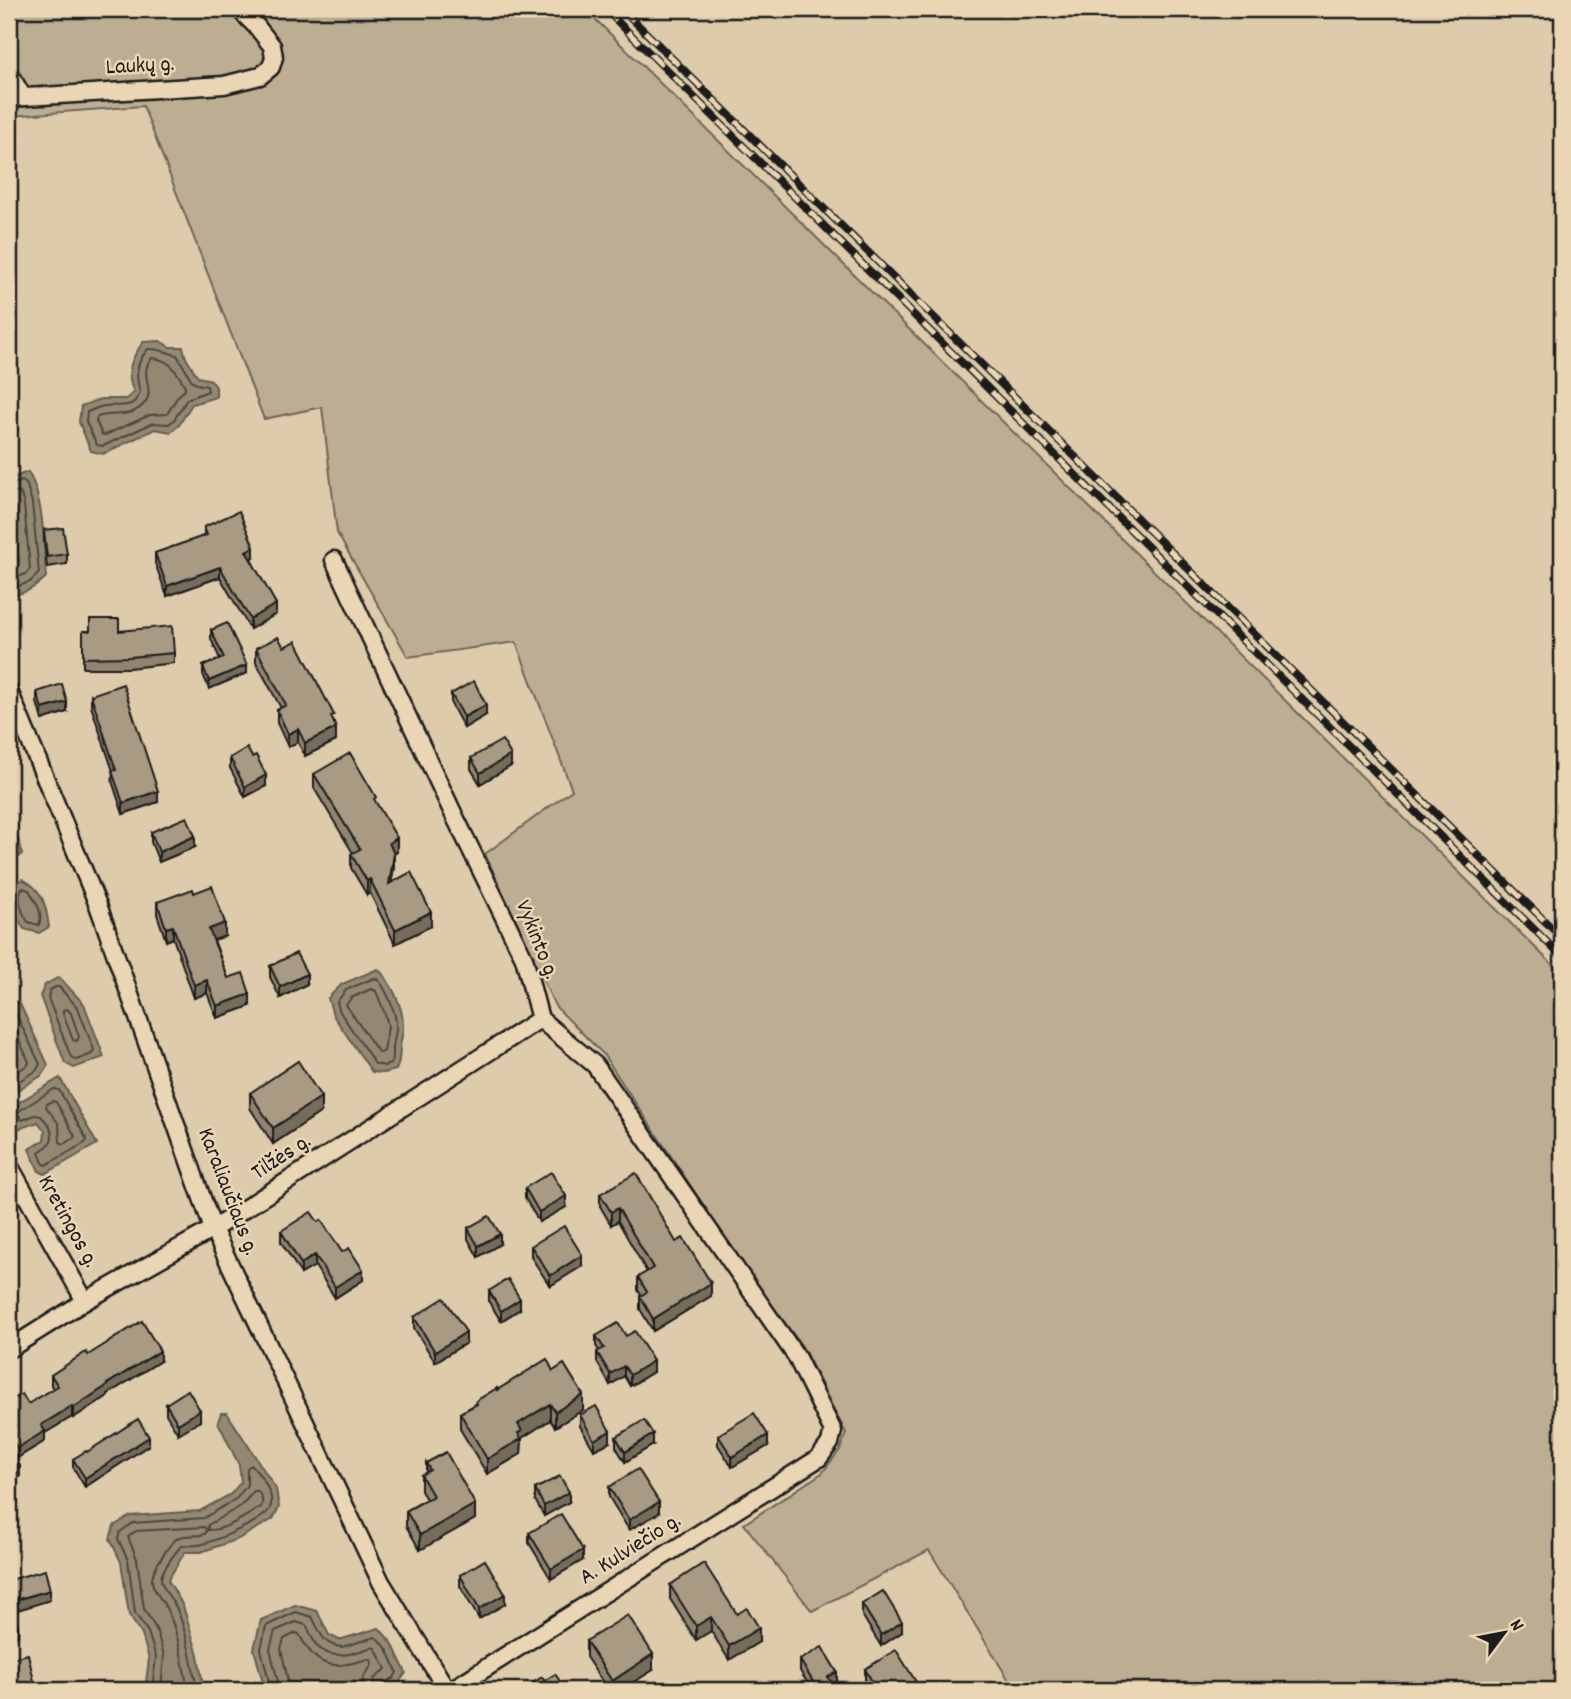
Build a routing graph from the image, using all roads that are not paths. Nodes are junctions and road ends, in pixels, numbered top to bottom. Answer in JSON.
{"nodes":[{"id":1,"x":239,"y":9,"type":"edge"},
{"id":2,"x":9,"y":73,"type":"edge"},
{"id":3,"x":16,"y":97,"type":"edge"},
{"id":4,"x":334,"y":560,"type":"dead end"},
{"id":5,"x":9,"y":691,"type":"edge"},
{"id":6,"x":540,"y":1019,"type":"junction"},
{"id":7,"x":9,"y":1165,"type":"edge"},
{"id":8,"x":213,"y":1229,"type":"junction"},
{"id":9,"x":85,"y":1301,"type":"junction"},
{"id":10,"x":9,"y":1349,"type":"edge"},
{"id":11,"x":448,"y":1690,"type":"edge"}],
"edges":[{"from":1,"to":3,"type":"street","name":"Laukų g."},
{"from":2,"to":3,"type":"street"},
{"from":4,"to":6,"type":"street","name":"Vykinto g."},
{"from":5,"to":8,"type":"street","name":"Karaliaučiaus g."},
{"from":6,"to":8,"type":"street","name":"Tilžės g."},
{"from":6,"to":11,"type":"street","name":"A. Kulviečio g."},
{"from":7,"to":9,"type":"street","name":"Kretingos g."},
{"from":8,"to":9,"type":"street","name":"Tilžės g."},
{"from":8,"to":11,"type":"street","name":"Karaliaučiaus g."},
{"from":9,"to":10,"type":"street","name":"Tilžės g."}]}
